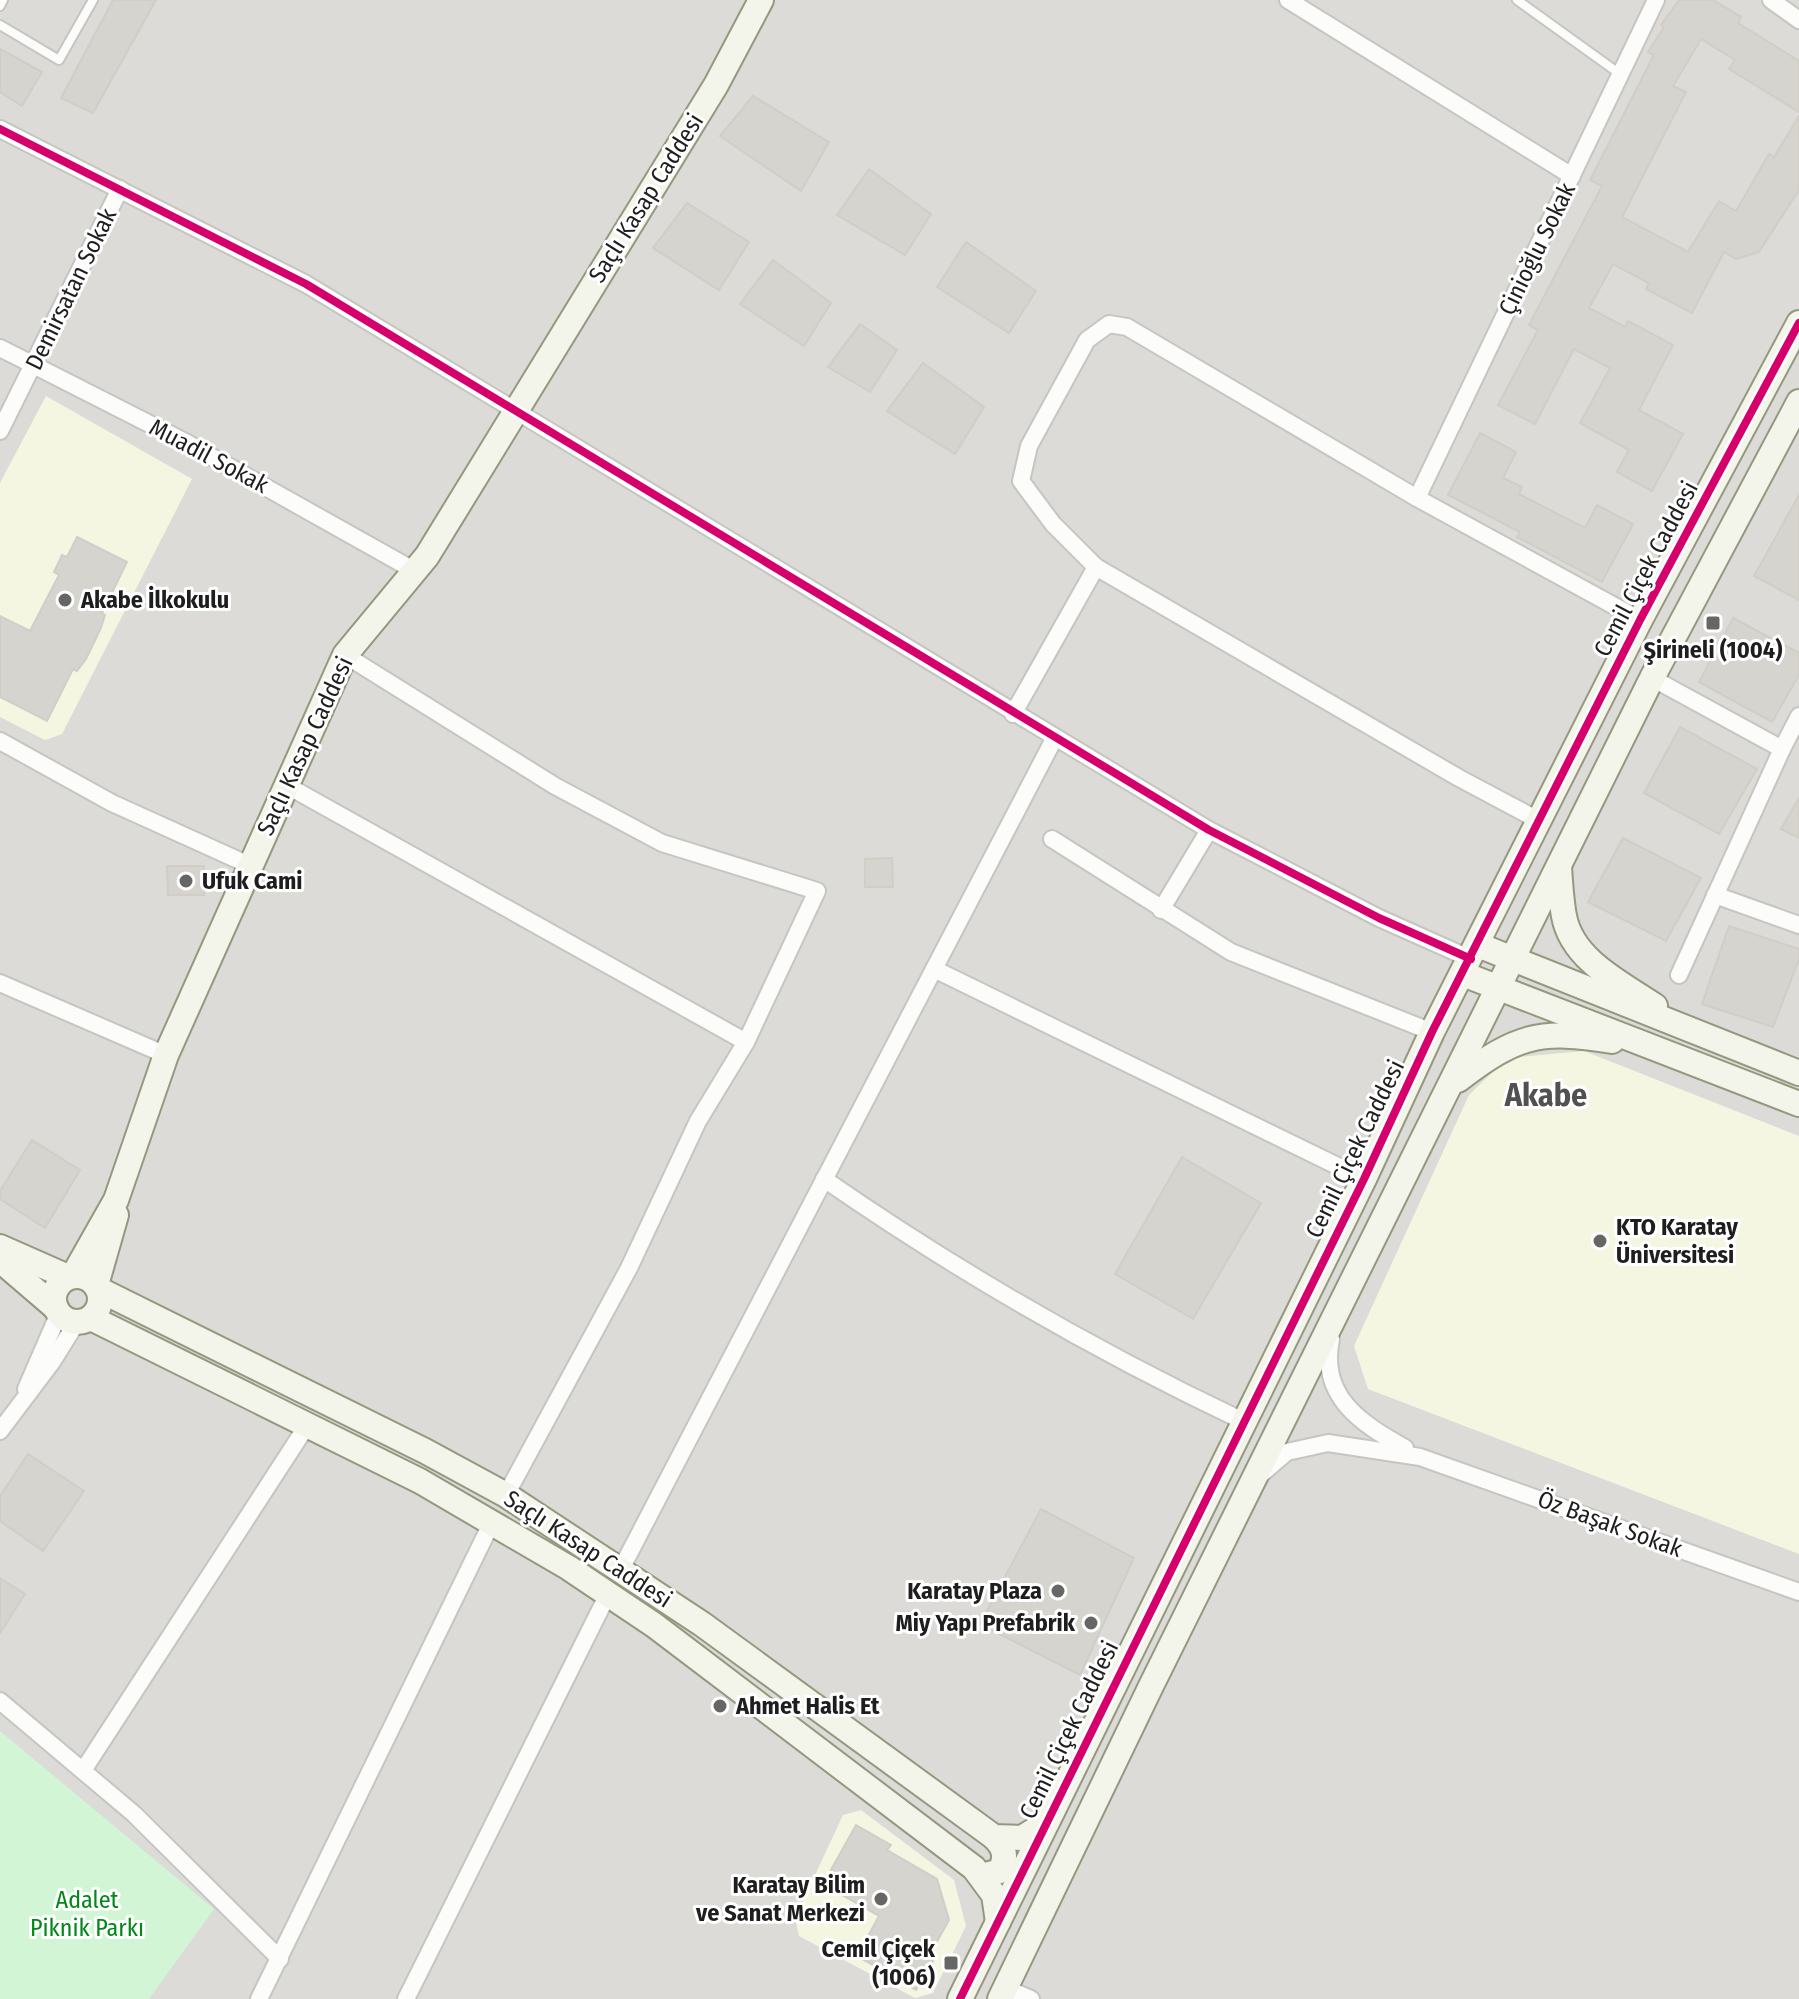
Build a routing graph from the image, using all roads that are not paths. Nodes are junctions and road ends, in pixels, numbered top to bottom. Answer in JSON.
{"nodes":[{"id":1,"x":3,"y":0,"type":"edge"},
{"id":2,"x":93,"y":0,"type":"edge"},
{"id":3,"x":761,"y":0,"type":"edge"},
{"id":4,"x":1288,"y":0,"type":"edge"},
{"id":5,"x":1517,"y":0,"type":"edge"},
{"id":6,"x":1656,"y":0,"type":"edge"},
{"id":7,"x":1771,"y":0,"type":"edge"},
{"id":8,"x":0,"y":6,"type":"edge"},
{"id":9,"x":1799,"y":20,"type":"edge"},
{"id":10,"x":0,"y":25,"type":"edge"},
{"id":11,"x":1621,"y":75,"type":"junction"},
{"id":12,"x":0,"y":129,"type":"edge"},
{"id":13,"x":1572,"y":176,"type":"junction"},
{"id":14,"x":120,"y":189,"type":"junction"},
{"id":15,"x":1799,"y":323,"type":"edge"},
{"id":16,"x":0,"y":348,"type":"edge"},
{"id":17,"x":34,"y":365,"type":"junction"},
{"id":18,"x":1799,"y":402,"type":"edge"},
{"id":19,"x":516,"y":409,"type":"junction"},
{"id":20,"x":0,"y":431,"type":"edge"},
{"id":21,"x":1417,"y":498,"type":"junction"},
{"id":22,"x":1096,"y":567,"type":"junction"},
{"id":23,"x":415,"y":571,"type":"junction"},
{"id":24,"x":1640,"y":620,"type":"junction"},
{"id":25,"x":345,"y":655,"type":"junction"},
{"id":26,"x":1652,"y":678,"type":"junction"},
{"id":27,"x":1013,"y":714,"type":"junction"},
{"id":28,"x":1799,"y":716,"type":"edge"},
{"id":29,"x":1054,"y":739,"type":"junction"},
{"id":30,"x":0,"y":741,"type":"edge"},
{"id":31,"x":1782,"y":749,"type":"junction"},
{"id":32,"x":286,"y":785,"type":"junction"},
{"id":33,"x":1540,"y":821,"type":"junction"},
{"id":34,"x":1209,"y":830,"type":"junction"},
{"id":35,"x":1052,"y":839,"type":"dead end"},
{"id":36,"x":249,"y":865,"type":"junction"},
{"id":37,"x":1559,"y":866,"type":"junction"},
{"id":38,"x":1715,"y":895,"type":"junction"},
{"id":39,"x":1161,"y":910,"type":"junction"},
{"id":40,"x":1799,"y":925,"type":"edge"},
{"id":41,"x":1470,"y":959,"type":"junction"},
{"id":42,"x":1512,"y":960,"type":"junction"},
{"id":43,"x":934,"y":969,"type":"junction"},
{"id":44,"x":1679,"y":975,"type":"dead end"},
{"id":45,"x":0,"y":983,"type":"edge"},
{"id":46,"x":1501,"y":987,"type":"junction"},
{"id":47,"x":1690,"y":1030,"type":"junction"},
{"id":48,"x":1432,"y":1032,"type":"junction"},
{"id":49,"x":746,"y":1042,"type":"junction"},
{"id":50,"x":1659,"y":1049,"type":"junction"},
{"id":51,"x":166,"y":1055,"type":"junction"},
{"id":52,"x":1799,"y":1073,"type":"edge"},
{"id":53,"x":1453,"y":1083,"type":"junction"},
{"id":54,"x":1799,"y":1104,"type":"edge"},
{"id":55,"x":824,"y":1179,"type":"junction"},
{"id":56,"x":1364,"y":1179,"type":"junction"},
{"id":57,"x":116,"y":1200,"type":"junction"},
{"id":58,"x":0,"y":1247,"type":"edge"},
{"id":59,"x":0,"y":1260,"type":"edge"},
{"id":60,"x":70,"y":1277,"type":"junction"},
{"id":61,"x":97,"y":1287,"type":"junction"},
{"id":62,"x":1338,"y":1310,"type":"junction"},
{"id":63,"x":71,"y":1315,"type":"junction"},
{"id":64,"x":1243,"y":1421,"type":"junction"},
{"id":65,"x":308,"y":1424,"type":"junction"},
{"id":66,"x":0,"y":1431,"type":"edge"},
{"id":67,"x":1420,"y":1457,"type":"junction"},
{"id":68,"x":1253,"y":1482,"type":"junction"},
{"id":69,"x":506,"y":1495,"type":"junction"},
{"id":70,"x":492,"y":1522,"type":"junction"},
{"id":71,"x":621,"y":1569,"type":"junction"},
{"id":72,"x":1799,"y":1592,"type":"edge"},
{"id":73,"x":608,"y":1594,"type":"junction"},
{"id":74,"x":0,"y":1701,"type":"edge"},
{"id":75,"x":84,"y":1769,"type":"junction"},
{"id":76,"x":1046,"y":1823,"type":"junction"},
{"id":77,"x":994,"y":1837,"type":"junction"},
{"id":78,"x":982,"y":1876,"type":"junction"},
{"id":79,"x":998,"y":1922,"type":"junction"},
{"id":80,"x":280,"y":1959,"type":"junction"},
{"id":81,"x":1002,"y":1994,"type":"edge"},
{"id":82,"x":259,"y":1999,"type":"edge"},
{"id":83,"x":406,"y":1999,"type":"edge"},
{"id":84,"x":960,"y":1999,"type":"edge"},
{"id":85,"x":1031,"y":1999,"type":"edge"}],
"edges":[{"from":1,"to":8,"type":"lane"},
{"from":2,"to":10,"type":"lane"},
{"from":3,"to":19,"type":"street","name":"Saçlı Kasap Caddesi"},
{"from":4,"to":13,"type":"street"},
{"from":5,"to":11,"type":"lane"},
{"from":6,"to":11,"type":"street","name":"Çinioğlu Sokak"},
{"from":7,"to":9,"type":"street"},
{"from":11,"to":13,"type":"street","name":"Çinioğlu Sokak"},
{"from":12,"to":14,"type":"street"},
{"from":13,"to":21,"type":"street","name":"Çinioğlu Sokak"},
{"from":14,"to":17,"type":"street","name":"Demirsatan Sokak"},
{"from":14,"to":19,"type":"street"},
{"from":15,"to":24,"type":"street","name":"Cemil Çiçek Caddesi"},
{"from":16,"to":17,"type":"street","name":"Muadil Sokak"},
{"from":17,"to":20,"type":"street","name":"Demirsatan Sokak"},
{"from":17,"to":23,"type":"street","name":"Muadil Sokak"},
{"from":18,"to":26,"type":"street"},
{"from":19,"to":23,"type":"street","name":"Saçlı Kasap Caddesi"},
{"from":19,"to":27,"type":"street"},
{"from":21,"to":22,"type":"street"},
{"from":21,"to":24,"type":"street"},
{"from":22,"to":27,"type":"street"},
{"from":22,"to":33,"type":"street"},
{"from":23,"to":25,"type":"street","name":"Saçlı Kasap Caddesi"},
{"from":24,"to":33,"type":"street","name":"Cemil Çiçek Caddesi"},
{"from":25,"to":32,"type":"street","name":"Saçlı Kasap Caddesi"},
{"from":25,"to":49,"type":"street"},
{"from":26,"to":31,"type":"street"},
{"from":26,"to":37,"type":"street"},
{"from":27,"to":29,"type":"street"},
{"from":28,"to":31,"type":"street"},
{"from":29,"to":34,"type":"street"},
{"from":29,"to":43,"type":"street"},
{"from":30,"to":36,"type":"street"},
{"from":31,"to":38,"type":"street"},
{"from":32,"to":36,"type":"street","name":"Saçlı Kasap Caddesi"},
{"from":32,"to":49,"type":"street"},
{"from":33,"to":41,"type":"street","name":"Cemil Çiçek Caddesi"},
{"from":34,"to":39,"type":"street"},
{"from":34,"to":41,"type":"street"},
{"from":35,"to":39,"type":"street"},
{"from":36,"to":51,"type":"street","name":"Saçlı Kasap Caddesi"},
{"from":37,"to":42,"type":"street"},
{"from":37,"to":47,"type":"street"},
{"from":38,"to":40,"type":"street"},
{"from":38,"to":44,"type":"street"},
{"from":39,"to":48,"type":"street"},
{"from":41,"to":42,"type":"street"},
{"from":41,"to":46,"type":"street"},
{"from":41,"to":48,"type":"street","name":"Cemil Çiçek Caddesi"},
{"from":42,"to":46,"type":"street"},
{"from":42,"to":47,"type":"street"},
{"from":43,"to":55,"type":"street"},
{"from":43,"to":56,"type":"street"},
{"from":45,"to":51,"type":"street"},
{"from":46,"to":50,"type":"street"},
{"from":46,"to":53,"type":"street"},
{"from":47,"to":52,"type":"street"},
{"from":48,"to":56,"type":"street","name":"Cemil Çiçek Caddesi"},
{"from":49,"to":69,"type":"street"},
{"from":50,"to":53,"type":"street"},
{"from":50,"to":54,"type":"street"},
{"from":51,"to":57,"type":"street","name":"Saçlı Kasap Caddesi"},
{"from":53,"to":62,"type":"street"},
{"from":55,"to":64,"type":"street"},
{"from":55,"to":71,"type":"street"},
{"from":56,"to":64,"type":"street","name":"Cemil Çiçek Caddesi"},
{"from":57,"to":60,"type":"street","name":"Saçlı Kasap Caddesi"},
{"from":57,"to":61,"type":"street","name":"Saçlı Kasap Caddesi"},
{"from":58,"to":60,"type":"street"},
{"from":59,"to":63,"type":"street","name":"Saçlı Kasap Caddesi"},
{"from":60,"to":61,"type":"street"},
{"from":60,"to":63,"type":"street"},
{"from":61,"to":63,"type":"street"},
{"from":61,"to":69,"type":"street","name":"Saçlı Kasap Caddesi"},
{"from":62,"to":67,"type":"street"},
{"from":62,"to":68,"type":"street"},
{"from":63,"to":65,"type":"street","name":"Saçlı Kasap Caddesi"},
{"from":63,"to":66,"type":"street"},
{"from":64,"to":76,"type":"street","name":"Cemil Çiçek Caddesi"},
{"from":65,"to":70,"type":"street","name":"Saçlı Kasap Caddesi"},
{"from":65,"to":75,"type":"street"},
{"from":67,"to":68,"type":"street"},
{"from":67,"to":72,"type":"street","name":"Öz Başak Sokak"},
{"from":68,"to":81,"type":"street"},
{"from":69,"to":71,"type":"street","name":"Saçlı Kasap Caddesi"},
{"from":70,"to":73,"type":"street","name":"Saçlı Kasap Caddesi"},
{"from":70,"to":80,"type":"street"},
{"from":71,"to":77,"type":"street","name":"Saçlı Kasap Caddesi"},
{"from":73,"to":78,"type":"street","name":"Saçlı Kasap Caddesi"},
{"from":73,"to":83,"type":"street"},
{"from":74,"to":75,"type":"street"},
{"from":75,"to":80,"type":"street"},
{"from":76,"to":77,"type":"street"},
{"from":76,"to":79,"type":"street","name":"Cemil Çiçek Caddesi"},
{"from":77,"to":78,"type":"street"},
{"from":78,"to":79,"type":"street","name":"Saçlı Kasap Caddesi"},
{"from":79,"to":84,"type":"street","name":"Cemil Çiçek Caddesi"},
{"from":80,"to":82,"type":"street"},
{"from":81,"to":85,"type":"street"}]}
